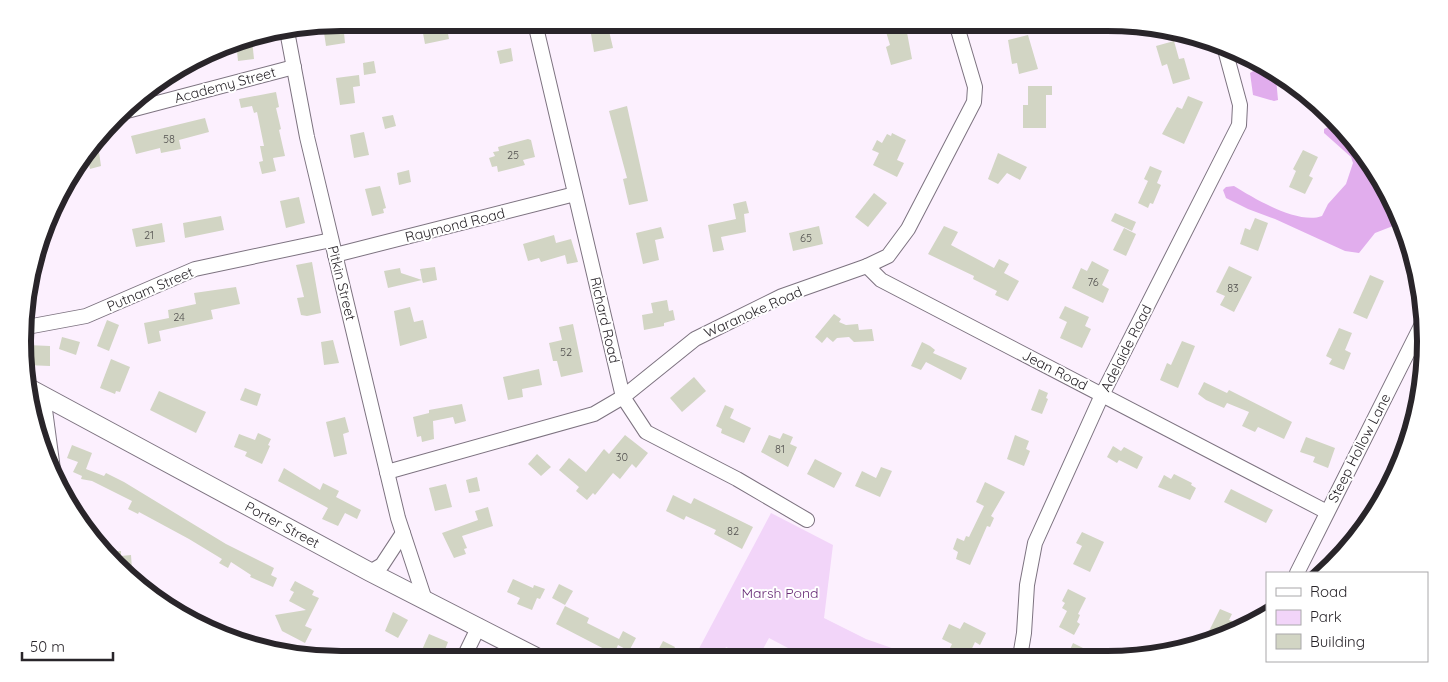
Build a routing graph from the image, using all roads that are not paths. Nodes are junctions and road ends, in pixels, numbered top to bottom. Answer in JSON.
{"nodes":[{"id":1,"x":537,"y":31,"type":"edge"},
{"id":2,"x":959,"y":31,"type":"edge"},
{"id":3,"x":288,"y":36,"type":"edge"},
{"id":4,"x":1226,"y":55,"type":"edge"},
{"id":5,"x":294,"y":67,"type":"junction"},
{"id":6,"x":136,"y":109,"type":"edge"},
{"id":7,"x":575,"y":194,"type":"junction"},
{"id":8,"x":331,"y":240,"type":"junction"},
{"id":9,"x":335,"y":255,"type":"junction"},
{"id":10,"x":867,"y":266,"type":"junction"},
{"id":11,"x":32,"y":326,"type":"edge"},
{"id":12,"x":1417,"y":335,"type":"edge"},
{"id":13,"x":36,"y":391,"type":"edge"},
{"id":14,"x":43,"y":395,"type":"junction"},
{"id":15,"x":1102,"y":395,"type":"junction"},
{"id":16,"x":623,"y":397,"type":"junction"},
{"id":17,"x":50,"y":446,"type":"edge"},
{"id":18,"x":387,"y":472,"type":"junction"},
{"id":19,"x":1327,"y":512,"type":"junction"},
{"id":20,"x":807,"y":520,"type":"dead end"},
{"id":21,"x":403,"y":533,"type":"junction"},
{"id":22,"x":370,"y":572,"type":"junction"},
{"id":23,"x":1297,"y":572,"type":"edge"},
{"id":24,"x":426,"y":600,"type":"junction"},
{"id":25,"x":479,"y":626,"type":"junction"},
{"id":26,"x":467,"y":651,"type":"edge"},
{"id":27,"x":525,"y":651,"type":"edge"},
{"id":28,"x":1021,"y":651,"type":"edge"}],
"edges":[{"from":1,"to":7,"type":"street","name":"Richard Road"},
{"from":2,"to":10,"type":"street","name":"Waranoke Road"},
{"from":3,"to":5,"type":"street","name":"Pitkin Street"},
{"from":4,"to":15,"type":"street","name":"Adelaide Road"},
{"from":5,"to":6,"type":"street","name":"Academy Street"},
{"from":5,"to":8,"type":"street","name":"Pitkin Street"},
{"from":7,"to":9,"type":"street","name":"Raymond Road"},
{"from":7,"to":16,"type":"street","name":"Richard Road"},
{"from":8,"to":9,"type":"street","name":"Pitkin Street"},
{"from":8,"to":11,"type":"street","name":"Putnam Street"},
{"from":9,"to":18,"type":"street","name":"Pitkin Street"},
{"from":10,"to":15,"type":"street","name":"Jean Road"},
{"from":10,"to":16,"type":"street","name":"Waranoke Road"},
{"from":12,"to":19,"type":"street","name":"Steep Hollow Lane"},
{"from":13,"to":14,"type":"street","name":"Porter Street"},
{"from":14,"to":17,"type":"street"},
{"from":14,"to":22,"type":"street","name":"Porter Street"},
{"from":15,"to":19,"type":"street","name":"Jean Road"},
{"from":15,"to":28,"type":"street","name":"Adelaide Road"},
{"from":16,"to":18,"type":"street","name":"Waranoke Road"},
{"from":16,"to":20,"type":"street","name":"Richard Road"},
{"from":18,"to":21,"type":"street","name":"Pitkin Street"},
{"from":19,"to":23,"type":"street","name":"Steep Hollow Lane"},
{"from":21,"to":22,"type":"street"},
{"from":21,"to":24,"type":"street","name":"Pitkin Street"},
{"from":22,"to":24,"type":"street","name":"Porter Street"},
{"from":24,"to":25,"type":"street","name":"Porter Street"},
{"from":25,"to":26,"type":"street"},
{"from":25,"to":27,"type":"street","name":"Porter Street"}]}
